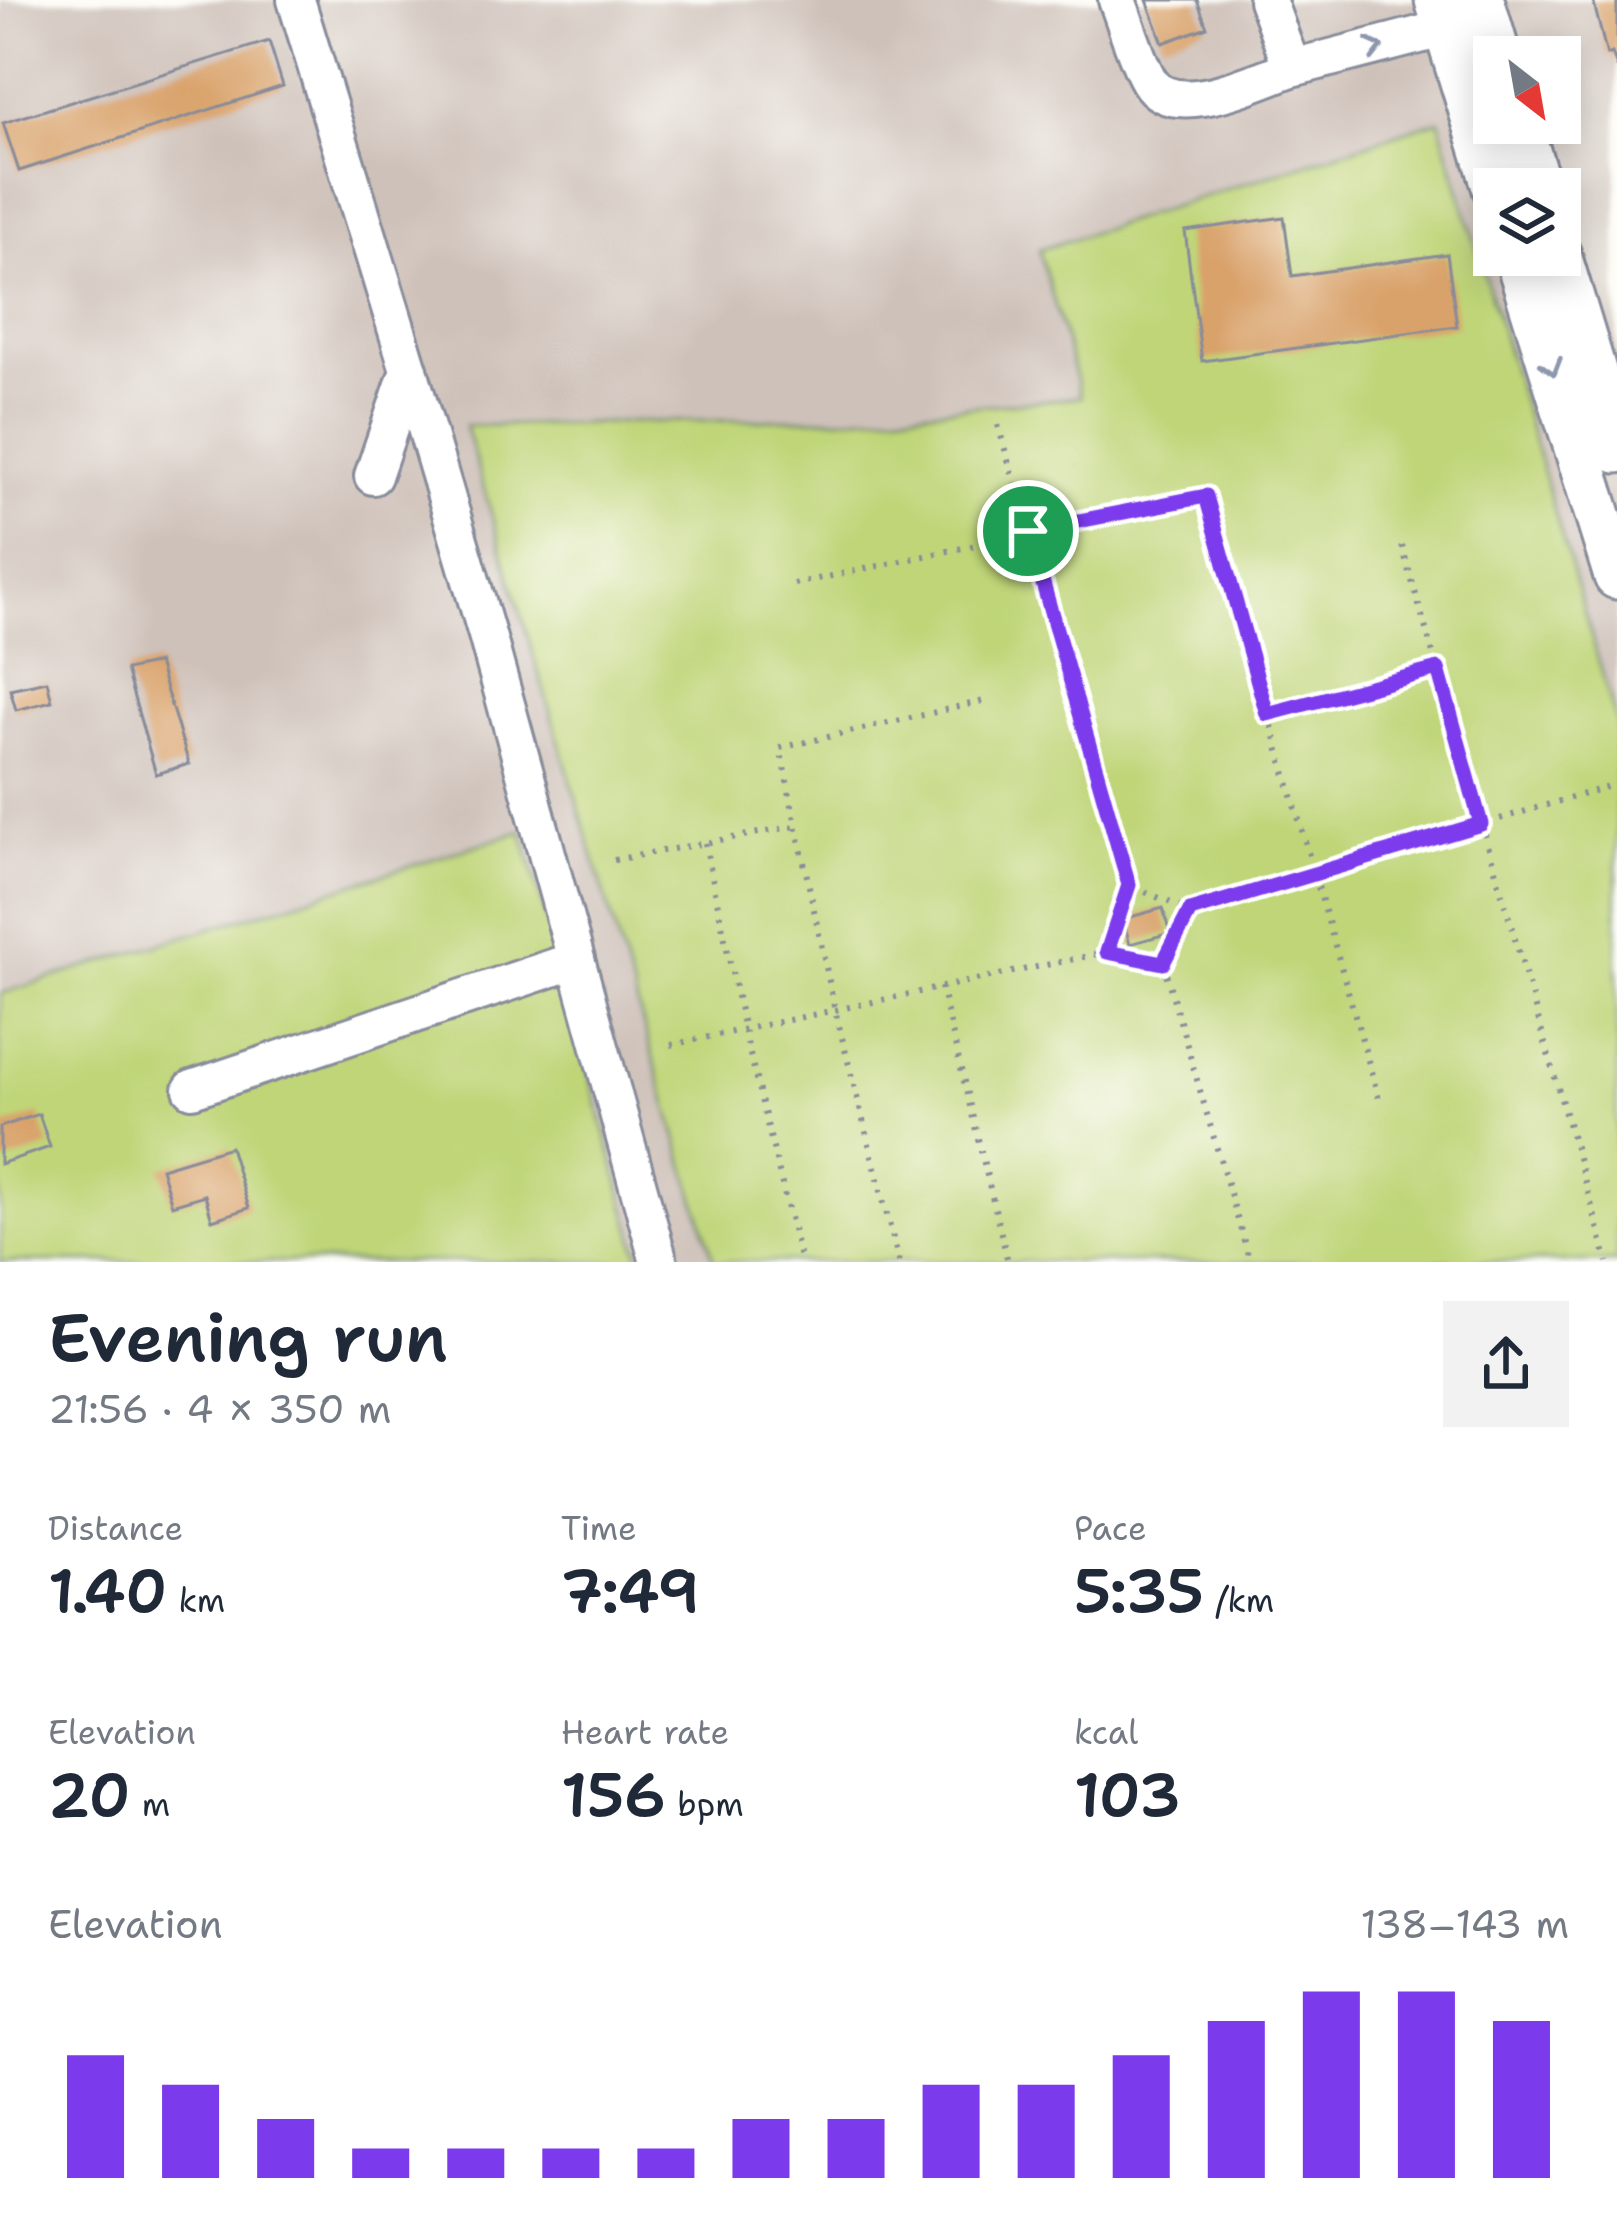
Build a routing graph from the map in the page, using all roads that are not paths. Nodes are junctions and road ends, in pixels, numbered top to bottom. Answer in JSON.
{"nodes":[{"id":1,"x":296,"y":0,"type":"edge"},
{"id":2,"x":1117,"y":0,"type":"edge"},
{"id":3,"x":1267,"y":0,"type":"edge"},
{"id":4,"x":1470,"y":21,"type":"edge"},
{"id":5,"x":1292,"y":68,"type":"junction"},
{"id":6,"x":1493,"y":168,"type":"edge"},
{"id":7,"x":1524,"y":276,"type":"edge"},
{"id":8,"x":1564,"y":276,"type":"edge"},
{"id":9,"x":409,"y":370,"type":"junction"},
{"id":10,"x":1617,"y":450,"type":"edge"},
{"id":11,"x":373,"y":476,"type":"dead end"},
{"id":12,"x":1617,"y":576,"type":"edge"},
{"id":13,"x":576,"y":960,"type":"junction"},
{"id":14,"x":191,"y":1089,"type":"dead end"},
{"id":15,"x":659,"y":1262,"type":"edge"}],
"edges":[{"from":1,"to":9,"type":"lane"},
{"from":2,"to":5,"type":"lane"},
{"from":3,"to":5,"type":"lane"},
{"from":5,"to":4,"type":"lane","one_way":true},
{"from":4,"to":6,"type":"main road"},
{"from":7,"to":12,"type":"main road","one_way":true},
{"from":8,"to":10,"type":"main road"},
{"from":9,"to":11,"type":"lane"},
{"from":9,"to":13,"type":"lane"},
{"from":13,"to":14,"type":"lane"},
{"from":13,"to":15,"type":"lane"}]}
